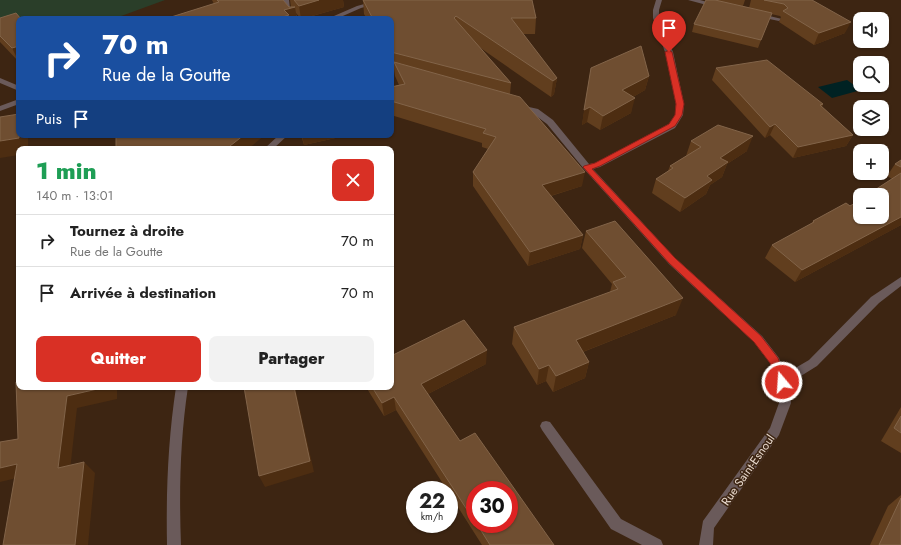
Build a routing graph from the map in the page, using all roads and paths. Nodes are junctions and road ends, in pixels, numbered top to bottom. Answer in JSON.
{"nodes":[{"id":1,"x":286,"y":0,"type":"edge"},
{"id":2,"x":387,"y":0,"type":"edge"},
{"id":3,"x":659,"y":0,"type":"edge"},
{"id":4,"x":691,"y":0,"type":"edge"},
{"id":5,"x":726,"y":8,"type":"edge"},
{"id":6,"x":747,"y":13,"type":"edge"},
{"id":7,"x":294,"y":16,"type":"edge"},
{"id":8,"x":337,"y":16,"type":"edge"},
{"id":9,"x":779,"y":19,"type":"dead end"},
{"id":10,"x":0,"y":80,"type":"edge"},
{"id":11,"x":16,"y":88,"type":"edge"},
{"id":12,"x":16,"y":102,"type":"edge"},
{"id":13,"x":508,"y":103,"type":"edge"},
{"id":14,"x":0,"y":109,"type":"edge"},
{"id":15,"x":281,"y":138,"type":"edge"},
{"id":16,"x":271,"y":146,"type":"edge"},
{"id":17,"x":587,"y":167,"type":"junction"},
{"id":18,"x":901,"y":281,"type":"edge"},
{"id":19,"x":782,"y":382,"type":"junction"},
{"id":20,"x":182,"y":390,"type":"edge"},
{"id":21,"x":546,"y":426,"type":"dead end"},
{"id":22,"x":174,"y":545,"type":"edge"},
{"id":23,"x":656,"y":545,"type":"edge"},
{"id":24,"x":706,"y":545,"type":"edge"}],
"edges":[{"from":1,"to":7,"type":"street"},
{"from":2,"to":8,"type":"street"},
{"from":3,"to":17,"type":"street"},
{"from":4,"to":5,"type":"street"},
{"from":6,"to":9,"type":"street"},
{"from":10,"to":11,"type":"street"},
{"from":12,"to":14,"type":"street"},
{"from":13,"to":17,"type":"street","name":"Rue Saint-Esnoul"},
{"from":15,"to":16,"type":"street"},
{"from":17,"to":19,"type":"street","name":"Rue Saint-Esnoul"},
{"from":18,"to":19,"type":"street"},
{"from":19,"to":24,"type":"street","name":"Rue Saint-Esnoul"},
{"from":20,"to":22,"type":"street"},
{"from":21,"to":23,"type":"street"}]}
